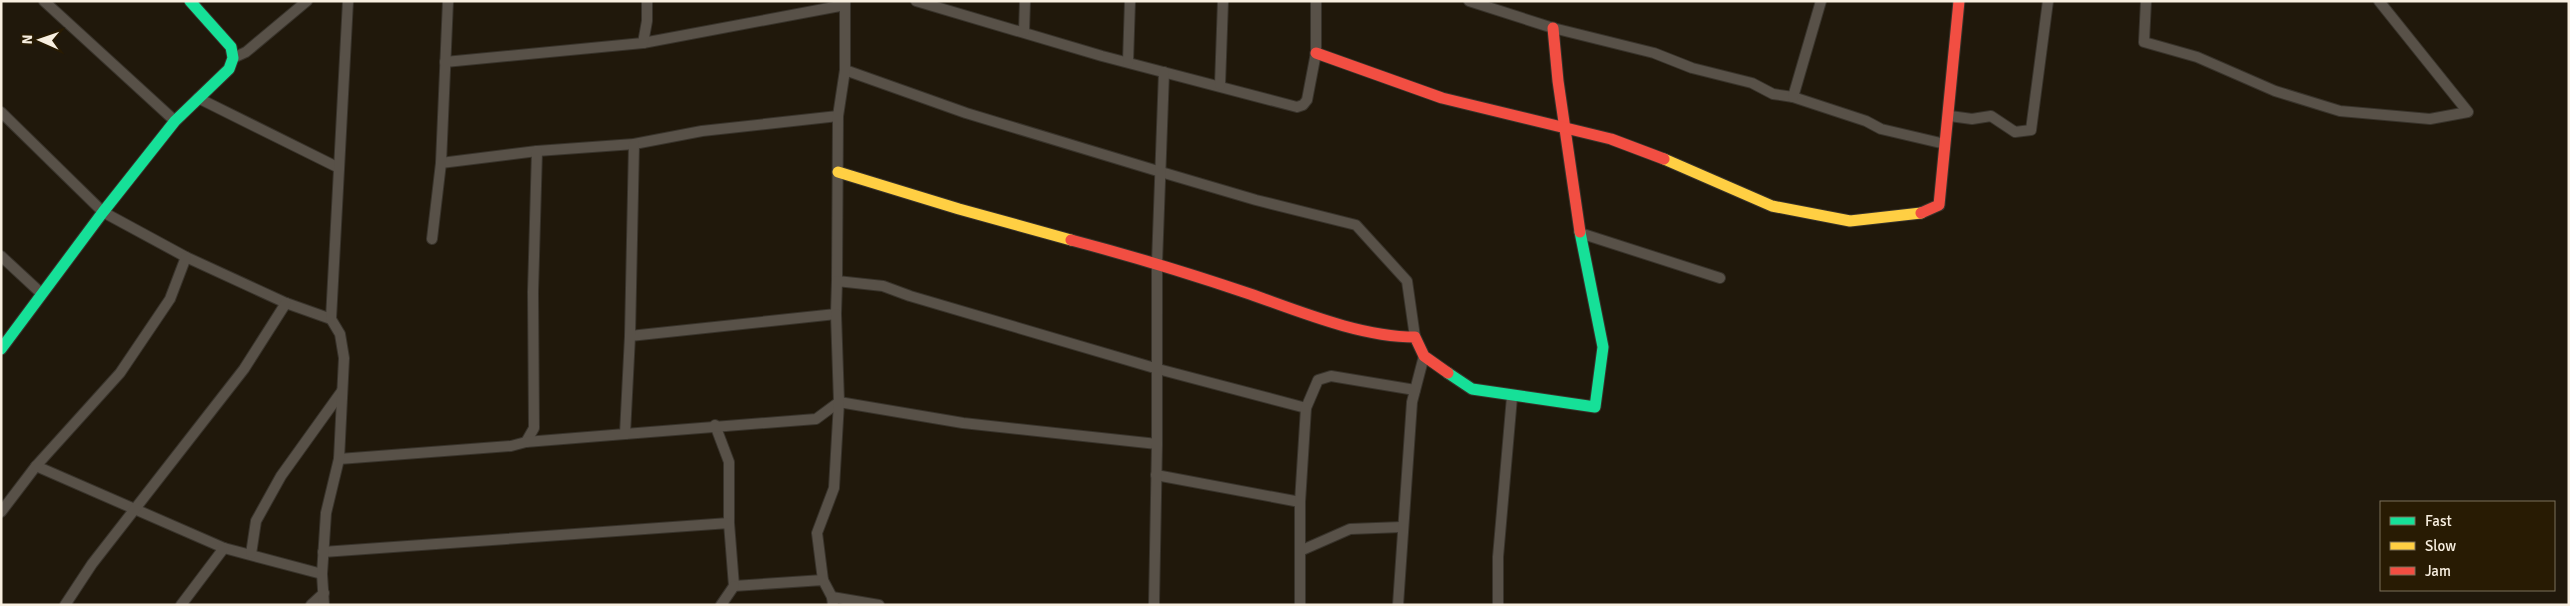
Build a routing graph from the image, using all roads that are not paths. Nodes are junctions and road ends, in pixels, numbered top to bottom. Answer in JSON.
{"nodes":[{"id":1,"x":44,"y":1,"type":"edge"},
{"id":2,"x":190,"y":1,"type":"edge"},
{"id":3,"x":307,"y":1,"type":"edge"},
{"id":4,"x":348,"y":1,"type":"edge"},
{"id":5,"x":448,"y":1,"type":"edge"},
{"id":6,"x":647,"y":1,"type":"edge"},
{"id":7,"x":916,"y":1,"type":"edge"},
{"id":8,"x":1026,"y":1,"type":"edge"},
{"id":9,"x":1130,"y":1,"type":"edge"},
{"id":10,"x":1223,"y":1,"type":"edge"},
{"id":11,"x":1316,"y":1,"type":"edge"},
{"id":12,"x":1469,"y":1,"type":"edge"},
{"id":13,"x":1821,"y":1,"type":"edge"},
{"id":14,"x":1960,"y":1,"type":"edge"},
{"id":15,"x":2048,"y":1,"type":"edge"},
{"id":16,"x":2146,"y":1,"type":"edge"},
{"id":17,"x":2379,"y":1,"type":"edge"},
{"id":18,"x":845,"y":3,"type":"edge"},
{"id":19,"x":938,"y":4,"type":"edge"},
{"id":20,"x":1553,"y":28,"type":"junction"},
{"id":21,"x":1024,"y":32,"type":"junction"},
{"id":22,"x":643,"y":43,"type":"junction"},
{"id":23,"x":1316,"y":53,"type":"junction"},
{"id":24,"x":233,"y":58,"type":"junction"},
{"id":25,"x":446,"y":62,"type":"junction"},
{"id":26,"x":1128,"y":62,"type":"junction"},
{"id":27,"x":845,"y":70,"type":"junction"},
{"id":28,"x":1164,"y":72,"type":"junction"},
{"id":29,"x":1220,"y":85,"type":"junction"},
{"id":30,"x":1793,"y":97,"type":"junction"},
{"id":31,"x":198,"y":98,"type":"junction"},
{"id":32,"x":1,"y":112,"type":"edge"},
{"id":33,"x":838,"y":116,"type":"junction"},
{"id":34,"x":1950,"y":116,"type":"junction"},
{"id":35,"x":175,"y":121,"type":"junction"},
{"id":36,"x":1566,"y":128,"type":"junction"},
{"id":37,"x":634,"y":144,"type":"junction"},
{"id":38,"x":1945,"y":144,"type":"junction"},
{"id":39,"x":537,"y":151,"type":"junction"},
{"id":40,"x":441,"y":163,"type":"junction"},
{"id":41,"x":339,"y":168,"type":"junction"},
{"id":42,"x":838,"y":172,"type":"junction"},
{"id":43,"x":1161,"y":172,"type":"junction"},
{"id":44,"x":104,"y":212,"type":"junction"},
{"id":45,"x":1580,"y":233,"type":"junction"},
{"id":46,"x":432,"y":239,"type":"dead end"},
{"id":47,"x":1,"y":256,"type":"edge"},
{"id":48,"x":186,"y":257,"type":"junction"},
{"id":49,"x":1157,"y":263,"type":"junction"},
{"id":50,"x":1720,"y":278,"type":"dead end"},
{"id":51,"x":837,"y":281,"type":"junction"},
{"id":52,"x":42,"y":294,"type":"junction"},
{"id":53,"x":286,"y":303,"type":"junction"},
{"id":54,"x":836,"y":314,"type":"junction"},
{"id":55,"x":331,"y":319,"type":"junction"},
{"id":56,"x":630,"y":336,"type":"junction"},
{"id":57,"x":1414,"y":337,"type":"junction"},
{"id":58,"x":1,"y":349,"type":"edge"},
{"id":59,"x":1424,"y":356,"type":"junction"},
{"id":60,"x":1158,"y":369,"type":"junction"},
{"id":61,"x":342,"y":390,"type":"junction"},
{"id":62,"x":1416,"y":390,"type":"junction"},
{"id":63,"x":1512,"y":397,"type":"junction"},
{"id":64,"x":839,"y":402,"type":"junction"},
{"id":65,"x":1306,"y":408,"type":"junction"},
{"id":66,"x":715,"y":425,"type":"junction"},
{"id":67,"x":625,"y":434,"type":"junction"},
{"id":68,"x":526,"y":442,"type":"junction"},
{"id":69,"x":1157,"y":444,"type":"junction"},
{"id":70,"x":339,"y":459,"type":"junction"},
{"id":71,"x":36,"y":466,"type":"junction"},
{"id":72,"x":1156,"y":475,"type":"junction"},
{"id":73,"x":1300,"y":502,"type":"junction"},
{"id":74,"x":134,"y":511,"type":"junction"},
{"id":75,"x":1,"y":512,"type":"edge"},
{"id":76,"x":730,"y":523,"type":"junction"},
{"id":77,"x":1402,"y":527,"type":"junction"},
{"id":78,"x":224,"y":548,"type":"junction"},
{"id":79,"x":323,"y":552,"type":"junction"},
{"id":80,"x":1300,"y":552,"type":"junction"},
{"id":81,"x":251,"y":554,"type":"junction"},
{"id":82,"x":322,"y":574,"type":"junction"},
{"id":83,"x":823,"y":580,"type":"junction"},
{"id":84,"x":734,"y":586,"type":"junction"},
{"id":85,"x":324,"y":593,"type":"junction"},
{"id":86,"x":833,"y":601,"type":"edge"},
{"id":87,"x":65,"y":605,"type":"edge"},
{"id":88,"x":181,"y":605,"type":"edge"},
{"id":89,"x":311,"y":605,"type":"edge"},
{"id":90,"x":324,"y":605,"type":"edge"},
{"id":91,"x":721,"y":605,"type":"edge"},
{"id":92,"x":879,"y":605,"type":"edge"},
{"id":93,"x":1154,"y":605,"type":"edge"},
{"id":94,"x":1300,"y":605,"type":"edge"},
{"id":95,"x":1398,"y":605,"type":"edge"},
{"id":96,"x":1498,"y":605,"type":"edge"}],
"edges":[{"from":1,"to":35,"type":"street"},
{"from":2,"to":24,"type":"street"},
{"from":3,"to":24,"type":"street"},
{"from":4,"to":41,"type":"street"},
{"from":5,"to":25,"type":"street"},
{"from":6,"to":22,"type":"street"},
{"from":7,"to":19,"type":"street"},
{"from":8,"to":21,"type":"street"},
{"from":9,"to":26,"type":"street"},
{"from":10,"to":29,"type":"street"},
{"from":11,"to":23,"type":"street"},
{"from":12,"to":20,"type":"street"},
{"from":13,"to":30,"type":"street"},
{"from":14,"to":34,"type":"street"},
{"from":15,"to":34,"type":"street"},
{"from":16,"to":17,"type":"street"},
{"from":18,"to":22,"type":"street"},
{"from":18,"to":27,"type":"street"},
{"from":19,"to":21,"type":"street"},
{"from":20,"to":30,"type":"street"},
{"from":20,"to":36,"type":"street"},
{"from":21,"to":26,"type":"street"},
{"from":22,"to":25,"type":"street"},
{"from":23,"to":29,"type":"street"},
{"from":23,"to":36,"type":"street"},
{"from":24,"to":31,"type":"street"},
{"from":25,"to":40,"type":"street"},
{"from":26,"to":28,"type":"street"},
{"from":27,"to":33,"type":"street"},
{"from":27,"to":43,"type":"street"},
{"from":28,"to":29,"type":"street"},
{"from":28,"to":43,"type":"street"},
{"from":30,"to":38,"type":"street"},
{"from":31,"to":35,"type":"street"},
{"from":31,"to":41,"type":"street"},
{"from":32,"to":44,"type":"street"},
{"from":33,"to":37,"type":"street"},
{"from":33,"to":42,"type":"street"},
{"from":34,"to":38,"type":"street"},
{"from":35,"to":44,"type":"street"},
{"from":36,"to":38,"type":"street"},
{"from":36,"to":45,"type":"street"},
{"from":37,"to":39,"type":"street"},
{"from":37,"to":56,"type":"street"},
{"from":39,"to":40,"type":"street"},
{"from":39,"to":68,"type":"street"},
{"from":40,"to":46,"type":"street"},
{"from":41,"to":55,"type":"street"},
{"from":42,"to":49,"type":"street"},
{"from":42,"to":51,"type":"street"},
{"from":43,"to":49,"type":"street"},
{"from":43,"to":57,"type":"street"},
{"from":44,"to":48,"type":"street"},
{"from":44,"to":52,"type":"street"},
{"from":45,"to":50,"type":"street"},
{"from":45,"to":63,"type":"street"},
{"from":47,"to":52,"type":"street"},
{"from":48,"to":53,"type":"street"},
{"from":48,"to":71,"type":"street"},
{"from":49,"to":57,"type":"street"},
{"from":49,"to":60,"type":"street"},
{"from":51,"to":54,"type":"street"},
{"from":51,"to":60,"type":"street"},
{"from":52,"to":58,"type":"street"},
{"from":53,"to":55,"type":"street"},
{"from":53,"to":74,"type":"street"},
{"from":54,"to":56,"type":"street"},
{"from":54,"to":64,"type":"street"},
{"from":55,"to":61,"type":"street"},
{"from":56,"to":67,"type":"street"},
{"from":57,"to":59,"type":"street"},
{"from":59,"to":62,"type":"street"},
{"from":59,"to":63,"type":"street"},
{"from":60,"to":65,"type":"street"},
{"from":60,"to":69,"type":"street"},
{"from":61,"to":70,"type":"street"},
{"from":61,"to":81,"type":"street"},
{"from":62,"to":65,"type":"street"},
{"from":62,"to":77,"type":"street"},
{"from":63,"to":96,"type":"street"},
{"from":64,"to":66,"type":"street"},
{"from":64,"to":69,"type":"street"},
{"from":64,"to":83,"type":"street"},
{"from":65,"to":73,"type":"street"},
{"from":66,"to":67,"type":"street"},
{"from":66,"to":76,"type":"street"},
{"from":67,"to":68,"type":"street"},
{"from":68,"to":70,"type":"street"},
{"from":69,"to":72,"type":"street"},
{"from":70,"to":79,"type":"street"},
{"from":71,"to":74,"type":"street"},
{"from":71,"to":75,"type":"street"},
{"from":72,"to":73,"type":"street"},
{"from":72,"to":93,"type":"street"},
{"from":73,"to":80,"type":"street"},
{"from":74,"to":78,"type":"street"},
{"from":74,"to":87,"type":"street"},
{"from":76,"to":79,"type":"street"},
{"from":76,"to":84,"type":"street"},
{"from":77,"to":80,"type":"street"},
{"from":77,"to":95,"type":"street"},
{"from":78,"to":81,"type":"street"},
{"from":78,"to":88,"type":"street"},
{"from":79,"to":82,"type":"street"},
{"from":80,"to":94,"type":"street"},
{"from":81,"to":82,"type":"street"},
{"from":82,"to":85,"type":"street"},
{"from":83,"to":84,"type":"street"},
{"from":83,"to":86,"type":"street"},
{"from":84,"to":91,"type":"street"},
{"from":85,"to":89,"type":"street"},
{"from":85,"to":90,"type":"street"},
{"from":86,"to":92,"type":"street"}]}
